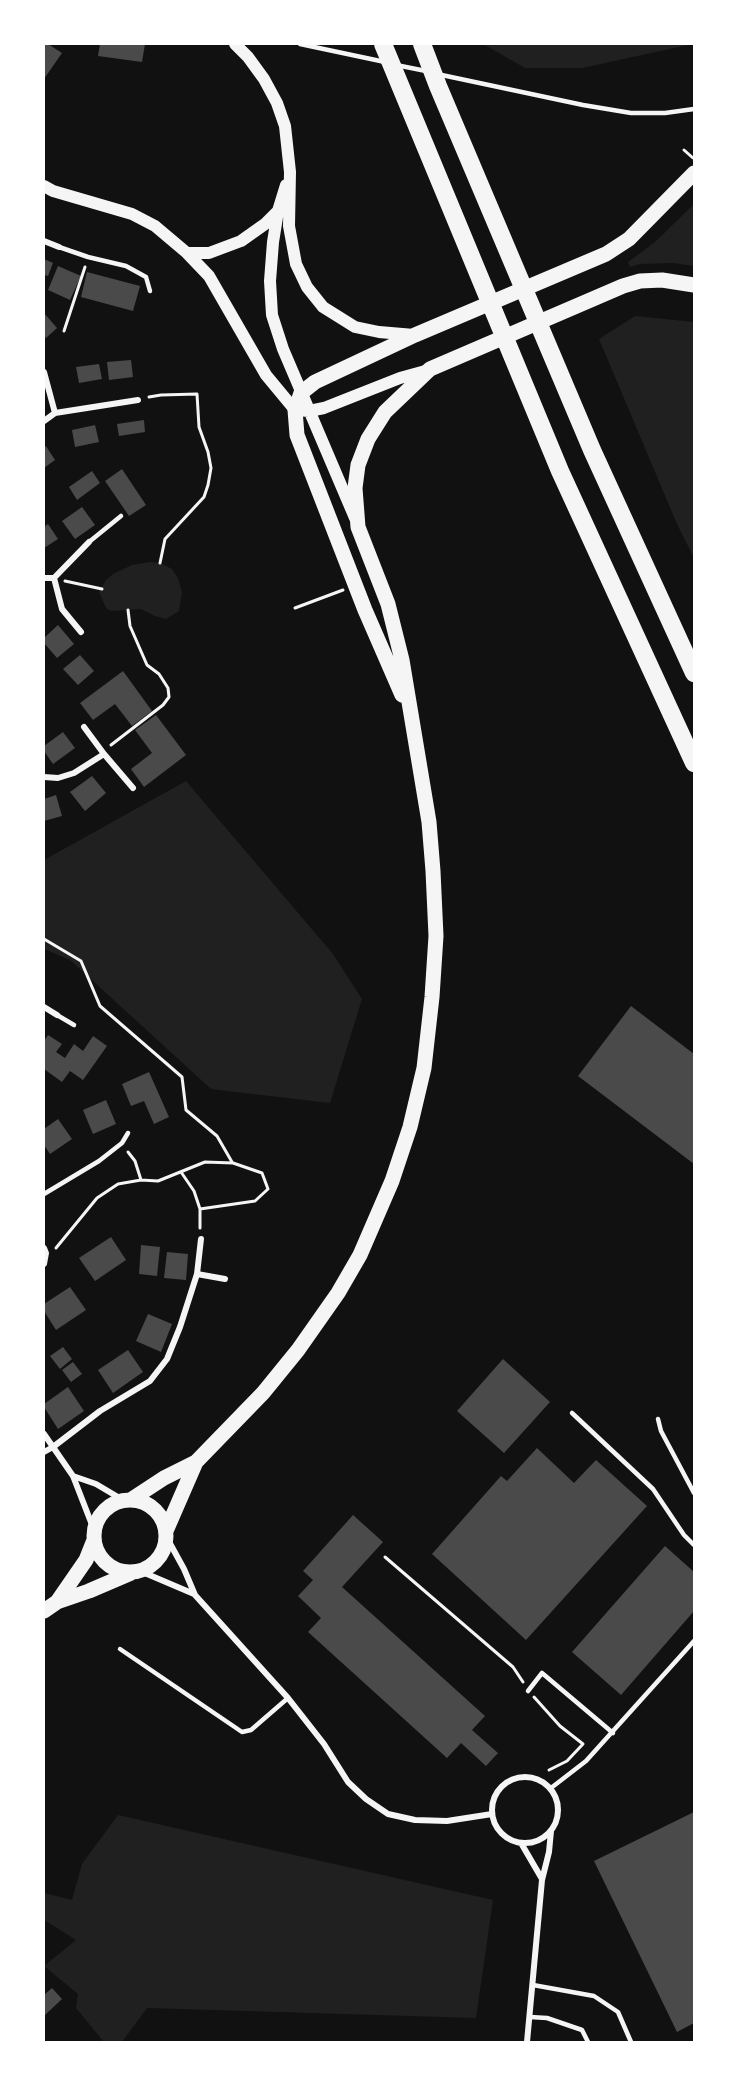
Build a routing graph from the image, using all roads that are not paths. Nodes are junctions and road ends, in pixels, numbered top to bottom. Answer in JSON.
{"nodes":[{"id":1,"x":235,"y":44,"type":"edge"},
{"id":2,"x":300,"y":44,"type":"edge"},
{"id":3,"x":382,"y":44,"type":"edge"},
{"id":4,"x":422,"y":44,"type":"edge"},
{"id":5,"x":694,"y":109,"type":"edge"},
{"id":6,"x":290,"y":172,"type":"junction"},
{"id":7,"x":694,"y":172,"type":"edge"},
{"id":8,"x":44,"y":186,"type":"edge"},
{"id":9,"x":278,"y":211,"type":"junction"},
{"id":10,"x":44,"y":241,"type":"edge"},
{"id":11,"x":59,"y":247,"type":"joint"},
{"id":12,"x":187,"y":253,"type":"junction"},
{"id":13,"x":694,"y":285,"type":"edge"},
{"id":14,"x":150,"y":291,"type":"dead end"},
{"id":15,"x":415,"y":335,"type":"junction"},
{"id":16,"x":430,"y":369,"type":"junction"},
{"id":17,"x":44,"y":372,"type":"edge"},
{"id":18,"x":301,"y":393,"type":"junction"},
{"id":19,"x":138,"y":400,"type":"road end"},
{"id":20,"x":302,"y":410,"type":"junction"},
{"id":21,"x":55,"y":413,"type":"junction"},
{"id":22,"x":44,"y":421,"type":"edge"},
{"id":23,"x":121,"y":516,"type":"dead end"},
{"id":24,"x":358,"y":527,"type":"junction"},
{"id":25,"x":89,"y":542,"type":"joint"},
{"id":26,"x":44,"y":578,"type":"edge"},
{"id":27,"x":54,"y":578,"type":"junction"},
{"id":28,"x":81,"y":632,"type":"dead end"},
{"id":29,"x":694,"y":674,"type":"edge"},
{"id":30,"x":410,"y":715,"type":"junction"},
{"id":31,"x":84,"y":728,"type":"dead end"},
{"id":32,"x":103,"y":753,"type":"junction"},
{"id":33,"x":694,"y":763,"type":"edge"},
{"id":34,"x":44,"y":777,"type":"edge"},
{"id":35,"x":133,"y":788,"type":"dead end"},
{"id":36,"x":44,"y":1006,"type":"edge"},
{"id":37,"x":57,"y":1015,"type":"joint"},
{"id":38,"x":74,"y":1025,"type":"dead end"},
{"id":39,"x":128,"y":1132,"type":"dead end"},
{"id":40,"x":44,"y":1194,"type":"edge"},
{"id":41,"x":201,"y":1239,"type":"road end"},
{"id":42,"x":45,"y":1250,"type":"edge"},
{"id":43,"x":44,"y":1264,"type":"edge"},
{"id":44,"x":197,"y":1274,"type":"junction"},
{"id":45,"x":225,"y":1279,"type":"dead end"},
{"id":46,"x":572,"y":1413,"type":"dead end"},
{"id":47,"x":658,"y":1419,"type":"dead end"},
{"id":48,"x":44,"y":1434,"type":"edge"},
{"id":49,"x":53,"y":1447,"type":"junction"},
{"id":50,"x":44,"y":1452,"type":"edge"},
{"id":51,"x":196,"y":1462,"type":"junction"},
{"id":52,"x":73,"y":1476,"type":"junction"},
{"id":53,"x":694,"y":1493,"type":"edge"},
{"id":54,"x":128,"y":1499,"type":"junction"},
{"id":55,"x":166,"y":1534,"type":"junction"},
{"id":56,"x":94,"y":1535,"type":"junction"},
{"id":57,"x":694,"y":1545,"type":"edge"},
{"id":58,"x":135,"y":1572,"type":"junction"},
{"id":59,"x":195,"y":1595,"type":"junction"},
{"id":60,"x":57,"y":1602,"type":"junction"},
{"id":61,"x":44,"y":1611,"type":"edge"},
{"id":62,"x":694,"y":1641,"type":"edge"},
{"id":63,"x":120,"y":1649,"type":"dead end"},
{"id":64,"x":528,"y":1691,"type":"road end"},
{"id":65,"x":288,"y":1698,"type":"junction"},
{"id":66,"x":613,"y":1733,"type":"junction"},
{"id":67,"x":551,"y":1788,"type":"junction"},
{"id":68,"x":492,"y":1814,"type":"junction"},
{"id":69,"x":551,"y":1831,"type":"junction"},
{"id":70,"x":521,"y":1843,"type":"junction"},
{"id":71,"x":542,"y":1880,"type":"junction"},
{"id":72,"x":533,"y":1985,"type":"junction"},
{"id":73,"x":530,"y":2018,"type":"junction"},
{"id":74,"x":527,"y":2043,"type":"edge"},
{"id":75,"x":588,"y":2043,"type":"edge"},
{"id":76,"x":631,"y":2043,"type":"edge"}],
"edges":[{"from":1,"to":6,"type":"main road"},
{"from":2,"to":5,"type":"lane"},
{"from":3,"to":33,"type":"highway"},
{"from":4,"to":29,"type":"highway"},
{"from":6,"to":9,"type":"main road"},
{"from":6,"to":15,"type":"main road"},
{"from":7,"to":15,"type":"main road"},
{"from":8,"to":12,"type":"main road"},
{"from":9,"to":12,"type":"main road"},
{"from":9,"to":18,"type":"main road"},
{"from":10,"to":11,"type":"street"},
{"from":11,"to":14,"type":"lane"},
{"from":12,"to":20,"type":"main road"},
{"from":13,"to":16,"type":"main road"},
{"from":15,"to":18,"type":"main road"},
{"from":16,"to":20,"type":"main road"},
{"from":16,"to":24,"type":"main road"},
{"from":17,"to":21,"type":"street"},
{"from":18,"to":20,"type":"main road"},
{"from":19,"to":21,"type":"street"},
{"from":20,"to":24,"type":"main road"},
{"from":20,"to":30,"type":"main road"},
{"from":21,"to":22,"type":"street"},
{"from":23,"to":25,"type":"lane"},
{"from":24,"to":30,"type":"main road"},
{"from":25,"to":27,"type":"street"},
{"from":26,"to":27,"type":"street"},
{"from":27,"to":28,"type":"street"},
{"from":30,"to":51,"type":"main road"},
{"from":31,"to":32,"type":"street"},
{"from":32,"to":34,"type":"street"},
{"from":32,"to":35,"type":"street"},
{"from":36,"to":37,"type":"street"},
{"from":37,"to":38,"type":"lane"},
{"from":39,"to":40,"type":"lane"},
{"from":41,"to":44,"type":"street"},
{"from":42,"to":43,"type":"street"},
{"from":44,"to":45,"type":"street"},
{"from":44,"to":49,"type":"street"},
{"from":46,"to":57,"type":"lane"},
{"from":47,"to":53,"type":"lane"},
{"from":48,"to":49,"type":"street"},
{"from":49,"to":50,"type":"street"},
{"from":49,"to":52,"type":"street"},
{"from":51,"to":54,"type":"main road"},
{"from":51,"to":55,"type":"main road"},
{"from":52,"to":54,"type":"street"},
{"from":52,"to":56,"type":"street"},
{"from":54,"to":55,"type":"main road"},
{"from":54,"to":56,"type":"main road"},
{"from":55,"to":58,"type":"main road"},
{"from":55,"to":59,"type":"street"},
{"from":56,"to":58,"type":"main road"},
{"from":56,"to":60,"type":"main road"},
{"from":58,"to":59,"type":"street"},
{"from":58,"to":60,"type":"main road"},
{"from":59,"to":65,"type":"street"},
{"from":60,"to":61,"type":"main road"},
{"from":62,"to":66,"type":"lane"},
{"from":63,"to":65,"type":"lane"},
{"from":64,"to":66,"type":"lane"},
{"from":65,"to":68,"type":"street"},
{"from":66,"to":67,"type":"lane"},
{"from":67,"to":68,"type":"street"},
{"from":67,"to":69,"type":"street"},
{"from":68,"to":70,"type":"street"},
{"from":69,"to":70,"type":"street"},
{"from":69,"to":71,"type":"street"},
{"from":70,"to":71,"type":"street"},
{"from":71,"to":72,"type":"street"},
{"from":72,"to":73,"type":"street"},
{"from":72,"to":76,"type":"lane"},
{"from":73,"to":74,"type":"street"},
{"from":73,"to":75,"type":"lane"}]}
